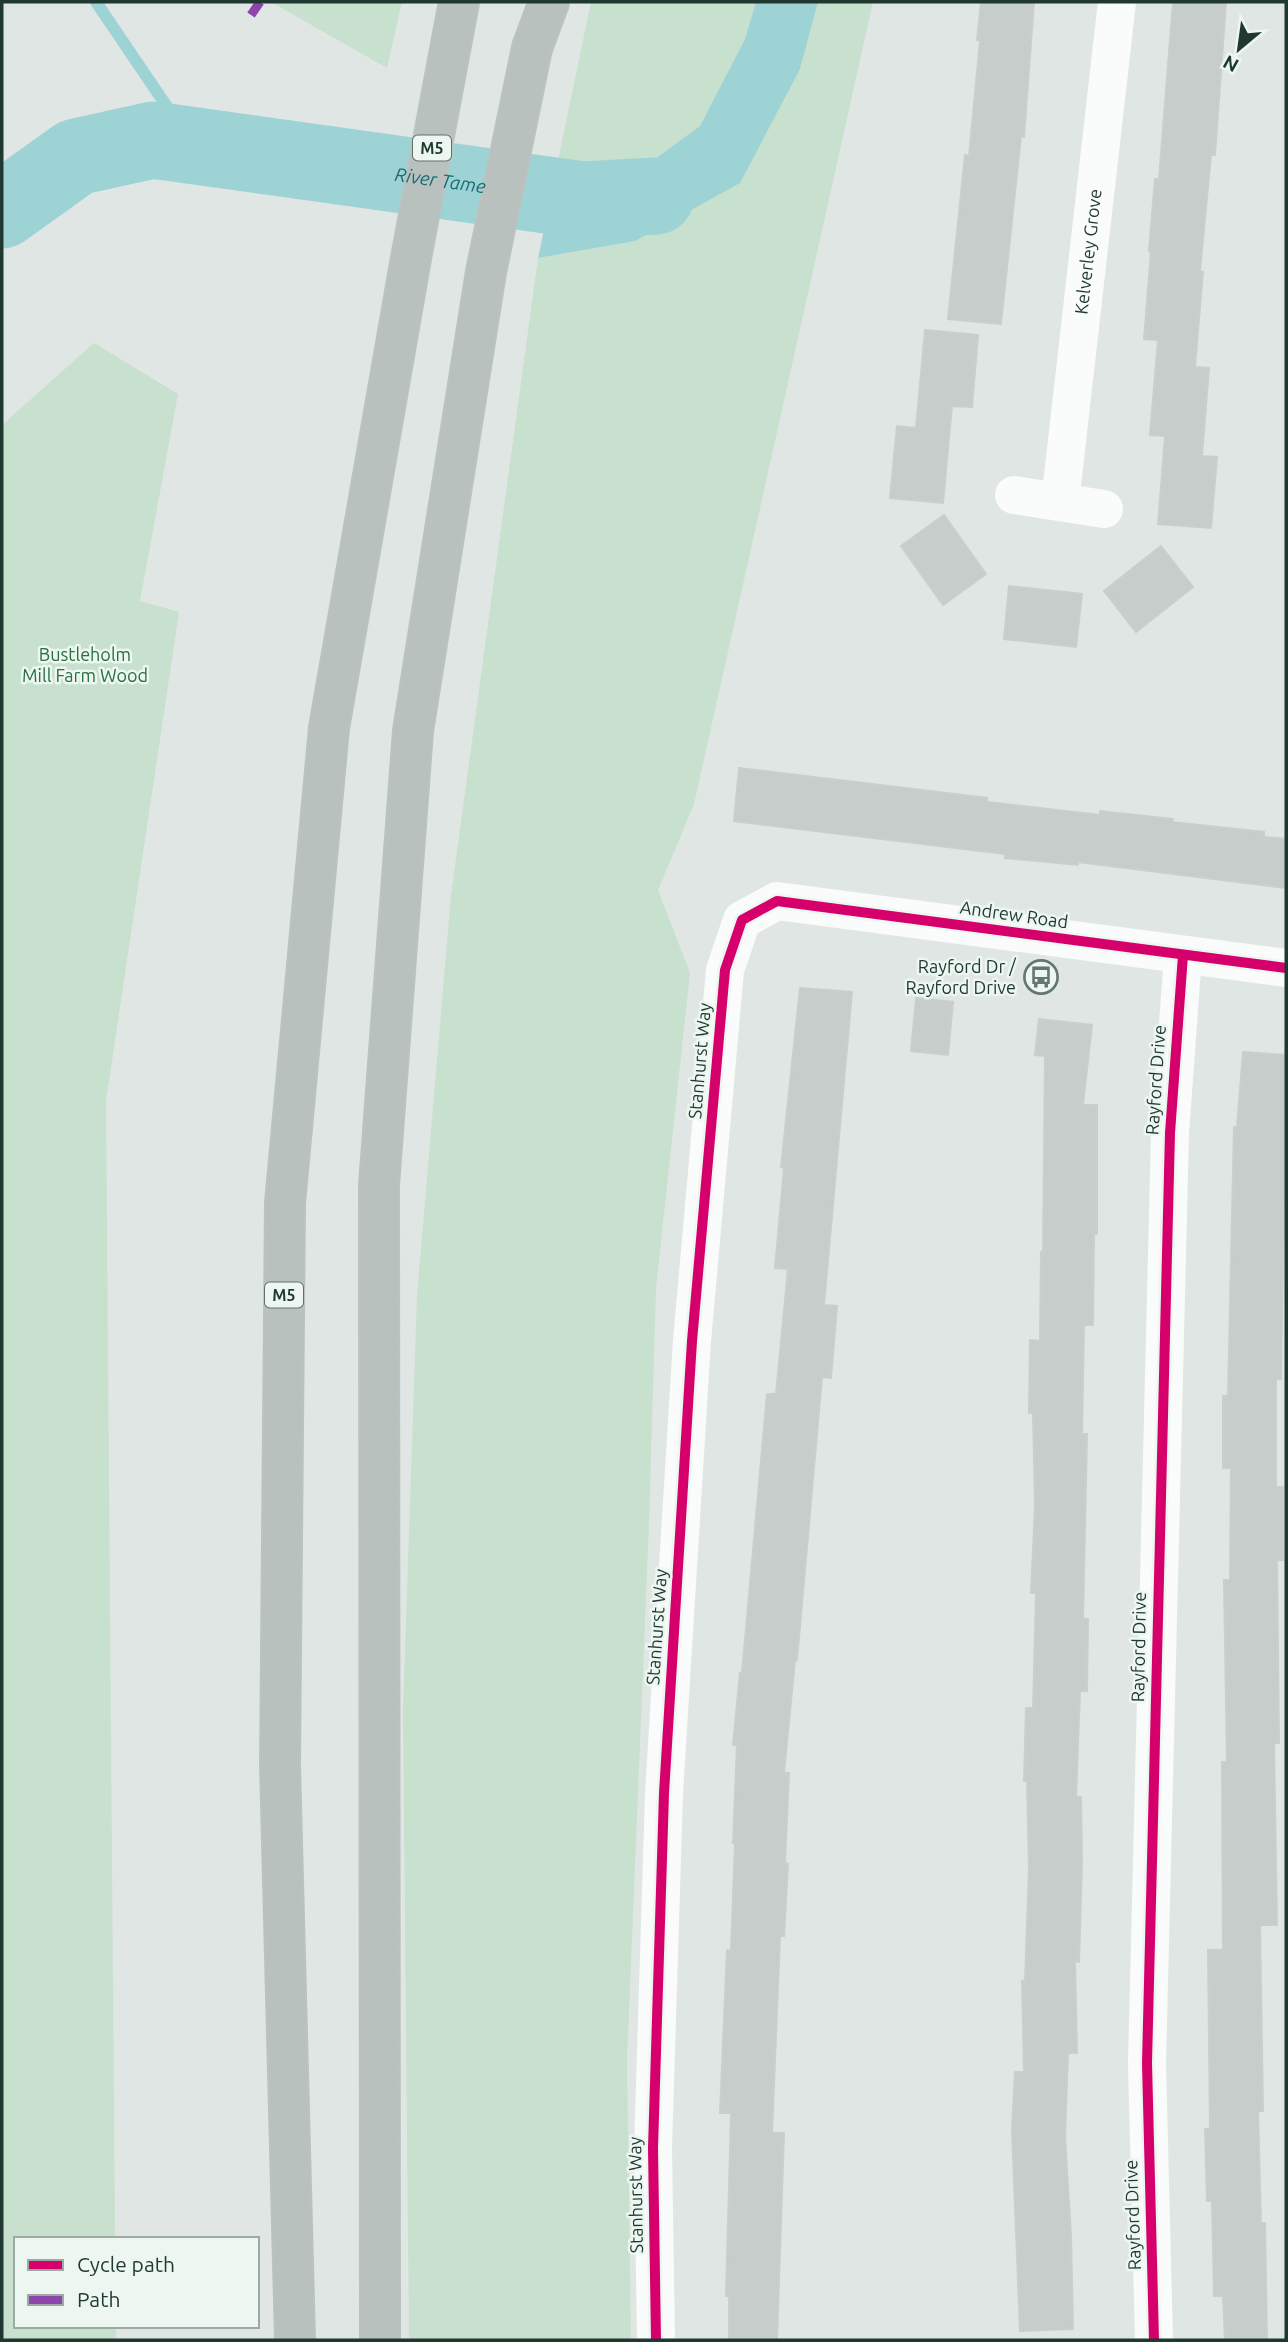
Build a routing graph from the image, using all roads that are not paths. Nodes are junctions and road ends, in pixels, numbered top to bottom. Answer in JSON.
{"nodes":[{"id":1,"x":459,"y":2,"type":"edge"},
{"id":2,"x":549,"y":2,"type":"edge"},
{"id":3,"x":1117,"y":2,"type":"edge"},
{"id":4,"x":1014,"y":495,"type":"dead end"},
{"id":5,"x":1060,"y":502,"type":"junction"},
{"id":6,"x":1104,"y":509,"type":"dead end"},
{"id":7,"x":741,"y":920,"type":"joint"},
{"id":8,"x":1183,"y":955,"type":"junction"},
{"id":9,"x":1286,"y":968,"type":"edge"},
{"id":10,"x":295,"y":2340,"type":"edge"},
{"id":11,"x":380,"y":2340,"type":"edge"},
{"id":12,"x":656,"y":2340,"type":"edge"},
{"id":13,"x":1154,"y":2340,"type":"edge"}],
"edges":[{"from":1,"to":10,"type":"highway","number":"M5"},
{"from":2,"to":11,"type":"highway"},
{"from":3,"to":5,"type":"street","name":"Kelverley Grove"},
{"from":4,"to":5,"type":"street"},
{"from":5,"to":6,"type":"street"},
{"from":7,"to":8,"type":"street","name":"Andrew Road"},
{"from":7,"to":12,"type":"street","name":"Stanhurst Way"},
{"from":8,"to":9,"type":"street","name":"Andrew Road"},
{"from":8,"to":13,"type":"street","name":"Rayford Drive"}]}
